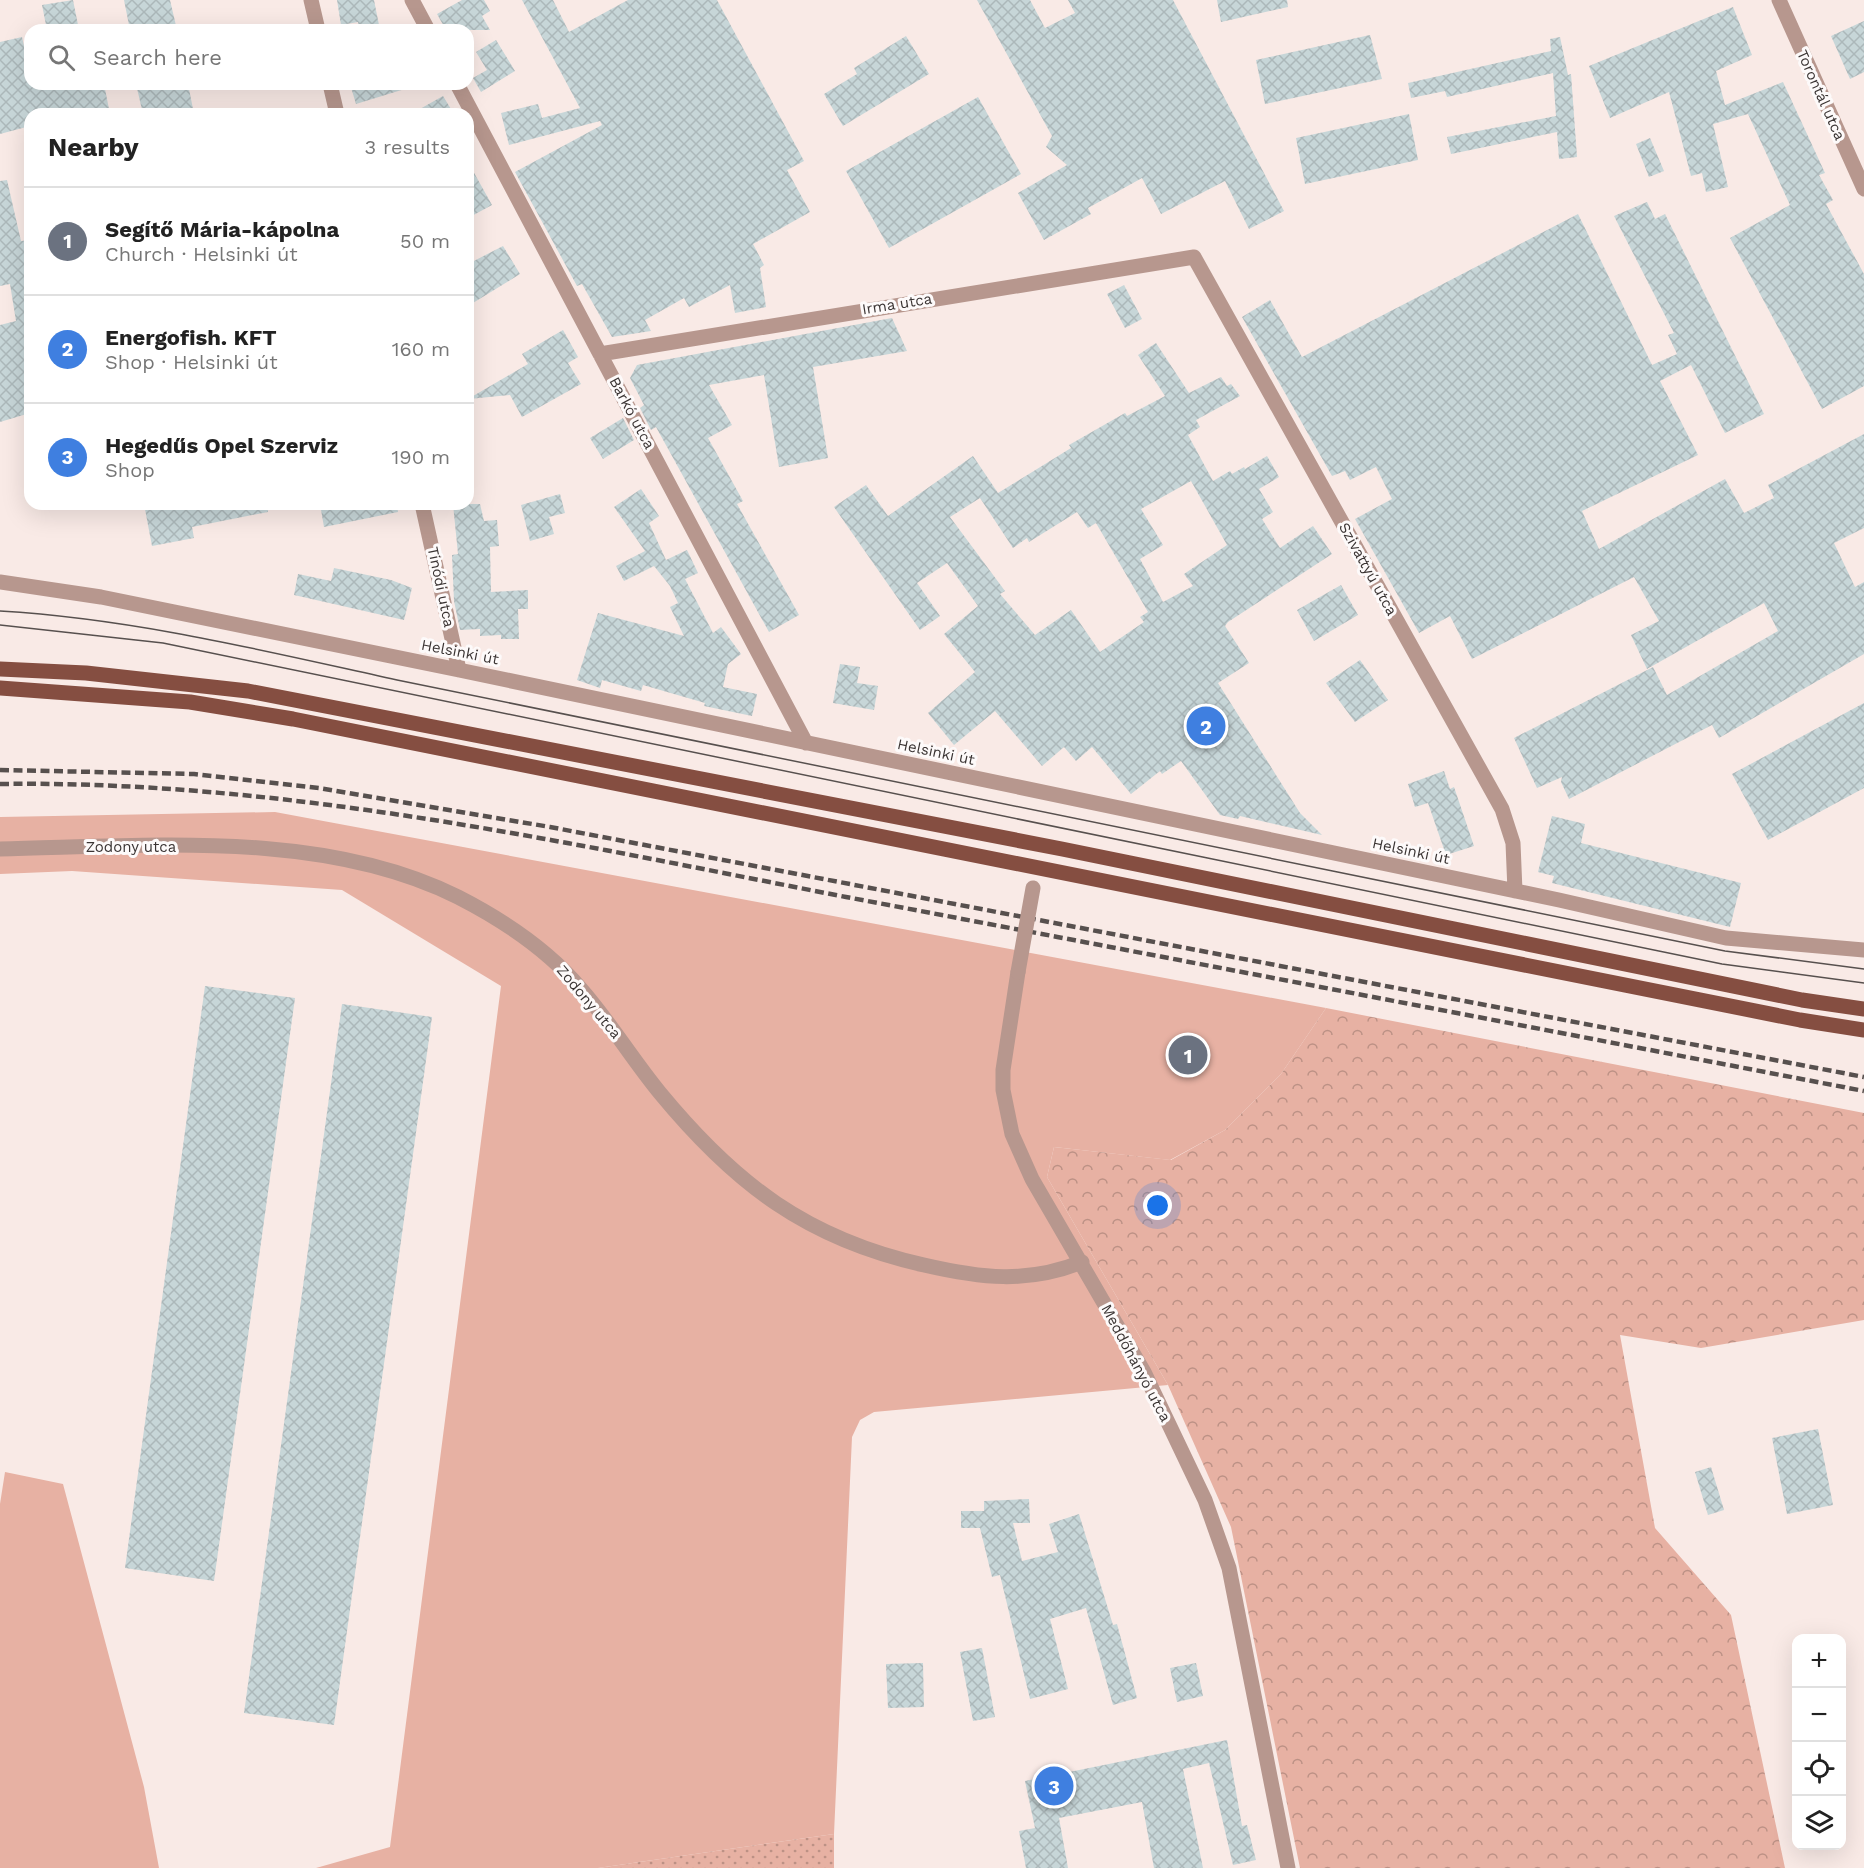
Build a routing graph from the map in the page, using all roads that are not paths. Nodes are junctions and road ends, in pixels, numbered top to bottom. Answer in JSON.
{"nodes":[{"id":1,"x":311,"y":0,"type":"edge"},
{"id":2,"x":412,"y":0,"type":"edge"},
{"id":3,"x":1779,"y":0,"type":"edge"},
{"id":4,"x":317,"y":24,"type":"edge"},
{"id":5,"x":425,"y":24,"type":"edge"},
{"id":6,"x":331,"y":90,"type":"edge"},
{"id":7,"x":460,"y":90,"type":"edge"},
{"id":8,"x":336,"y":108,"type":"edge"},
{"id":9,"x":470,"y":108,"type":"edge"},
{"id":10,"x":474,"y":116,"type":"edge"},
{"id":11,"x":1864,"y":189,"type":"edge"},
{"id":12,"x":1194,"y":257,"type":"joint"},
{"id":13,"x":600,"y":354,"type":"junction"},
{"id":14,"x":423,"y":510,"type":"edge"},
{"id":15,"x":0,"y":582,"type":"edge"},
{"id":16,"x":0,"y":669,"type":"edge"},
{"id":17,"x":459,"y":670,"type":"junction"},
{"id":18,"x":0,"y":688,"type":"edge"},
{"id":19,"x":806,"y":743,"type":"junction"},
{"id":20,"x":1018,"y":840,"type":"junction"},
{"id":21,"x":0,"y":849,"type":"edge"},
{"id":22,"x":1062,"y":849,"type":"junction"},
{"id":23,"x":1036,"y":867,"type":"junction"},
{"id":24,"x":1515,"y":891,"type":"junction"},
{"id":25,"x":1864,"y":950,"type":"edge"},
{"id":26,"x":1864,"y":1009,"type":"edge"},
{"id":27,"x":1864,"y":1030,"type":"edge"},
{"id":28,"x":1082,"y":1263,"type":"junction"},
{"id":29,"x":1288,"y":1868,"type":"edge"}],
"edges":[{"from":1,"to":4,"type":"street"},
{"from":2,"to":5,"type":"street"},
{"from":3,"to":11,"type":"street","name":"Torontál utca"},
{"from":6,"to":8,"type":"street"},
{"from":7,"to":9,"type":"street","name":"Barkó utca"},
{"from":10,"to":13,"type":"street","name":"Barkó utca"},
{"from":12,"to":13,"type":"street","name":"Irma utca"},
{"from":12,"to":24,"type":"street","name":"Szivattyú utca"},
{"from":13,"to":19,"type":"street","name":"Barkó utca"},
{"from":14,"to":17,"type":"street","name":"Tinódi utca"},
{"from":15,"to":17,"type":"street","name":"Helsinki út"},
{"from":16,"to":20,"type":"main road"},
{"from":17,"to":19,"type":"street","name":"Helsinki út"},
{"from":18,"to":23,"type":"main road"},
{"from":19,"to":24,"type":"street","name":"Helsinki út"},
{"from":20,"to":22,"type":"main road"},
{"from":20,"to":23,"type":"main road"},
{"from":21,"to":28,"type":"street","name":"Zodony utca"},
{"from":22,"to":23,"type":"main road"},
{"from":22,"to":26,"type":"main road"},
{"from":23,"to":27,"type":"main road"},
{"from":23,"to":28,"type":"street","name":"Meddőhányó utca","bridge":true},
{"from":24,"to":25,"type":"street","name":"Helsinki út"},
{"from":28,"to":29,"type":"street","name":"Meddőhányó utca"}]}
